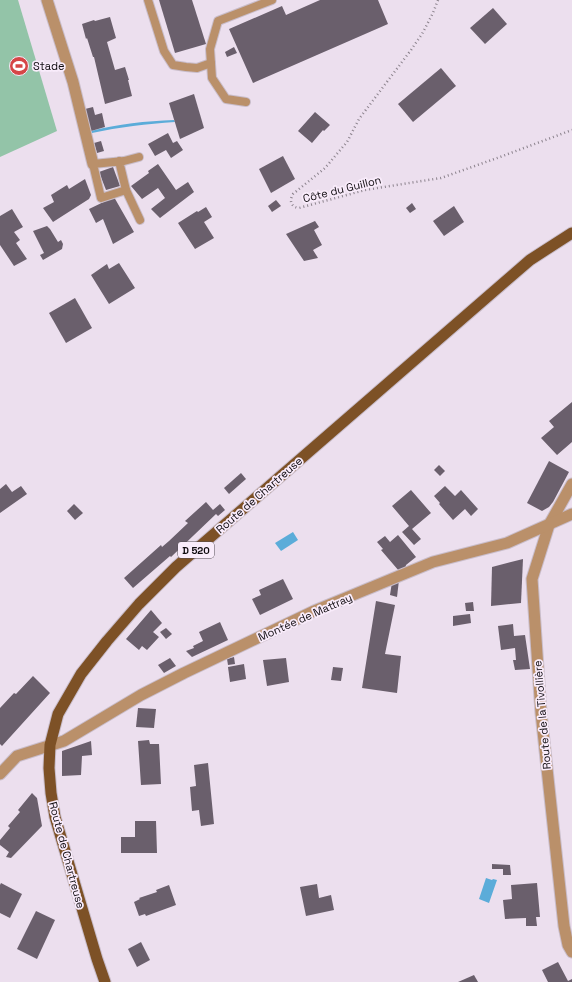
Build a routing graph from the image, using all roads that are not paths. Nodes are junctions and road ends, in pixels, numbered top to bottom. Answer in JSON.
{"nodes":[{"id":1,"x":47,"y":0,"type":"edge"},
{"id":2,"x":148,"y":0,"type":"edge"},
{"id":3,"x":272,"y":0,"type":"edge"},
{"id":4,"x":211,"y":63,"type":"junction"},
{"id":5,"x":246,"y":102,"type":"dead end"},
{"id":6,"x":139,"y":157,"type":"dead end"},
{"id":7,"x":119,"y":161,"type":"junction"},
{"id":8,"x":93,"y":164,"type":"junction"},
{"id":9,"x":126,"y":190,"type":"junction"},
{"id":10,"x":140,"y":220,"type":"dead end"},
{"id":11,"x":572,"y":233,"type":"edge"},
{"id":12,"x":572,"y":484,"type":"edge"},
{"id":13,"x":572,"y":514,"type":"edge"},
{"id":14,"x":549,"y":525,"type":"junction"},
{"id":15,"x":50,"y":745,"type":"junction"},
{"id":16,"x":0,"y":774,"type":"edge"},
{"id":17,"x":572,"y":952,"type":"edge"},
{"id":18,"x":105,"y":982,"type":"edge"}],
"edges":[{"from":1,"to":8,"type":"street"},
{"from":2,"to":4,"type":"lane"},
{"from":3,"to":4,"type":"lane"},
{"from":4,"to":5,"type":"lane"},
{"from":6,"to":7,"type":"lane"},
{"from":7,"to":8,"type":"lane"},
{"from":7,"to":9,"type":"lane"},
{"from":8,"to":9,"type":"lane"},
{"from":9,"to":10,"type":"lane"},
{"from":11,"to":15,"type":"main road","name":"Route de Chartreuse","number":"D 520"},
{"from":12,"to":14,"type":"street","name":"Route de la Tivollière"},
{"from":13,"to":14,"type":"street","name":"Montée de Mattray"},
{"from":14,"to":15,"type":"street","name":"Montée de Mattray"},
{"from":14,"to":17,"type":"street","name":"Route de la Tivollière"},
{"from":15,"to":16,"type":"street","name":"Montée de Mattray"},
{"from":15,"to":18,"type":"main road","name":"Route de Chartreuse","number":"D 520"}]}
